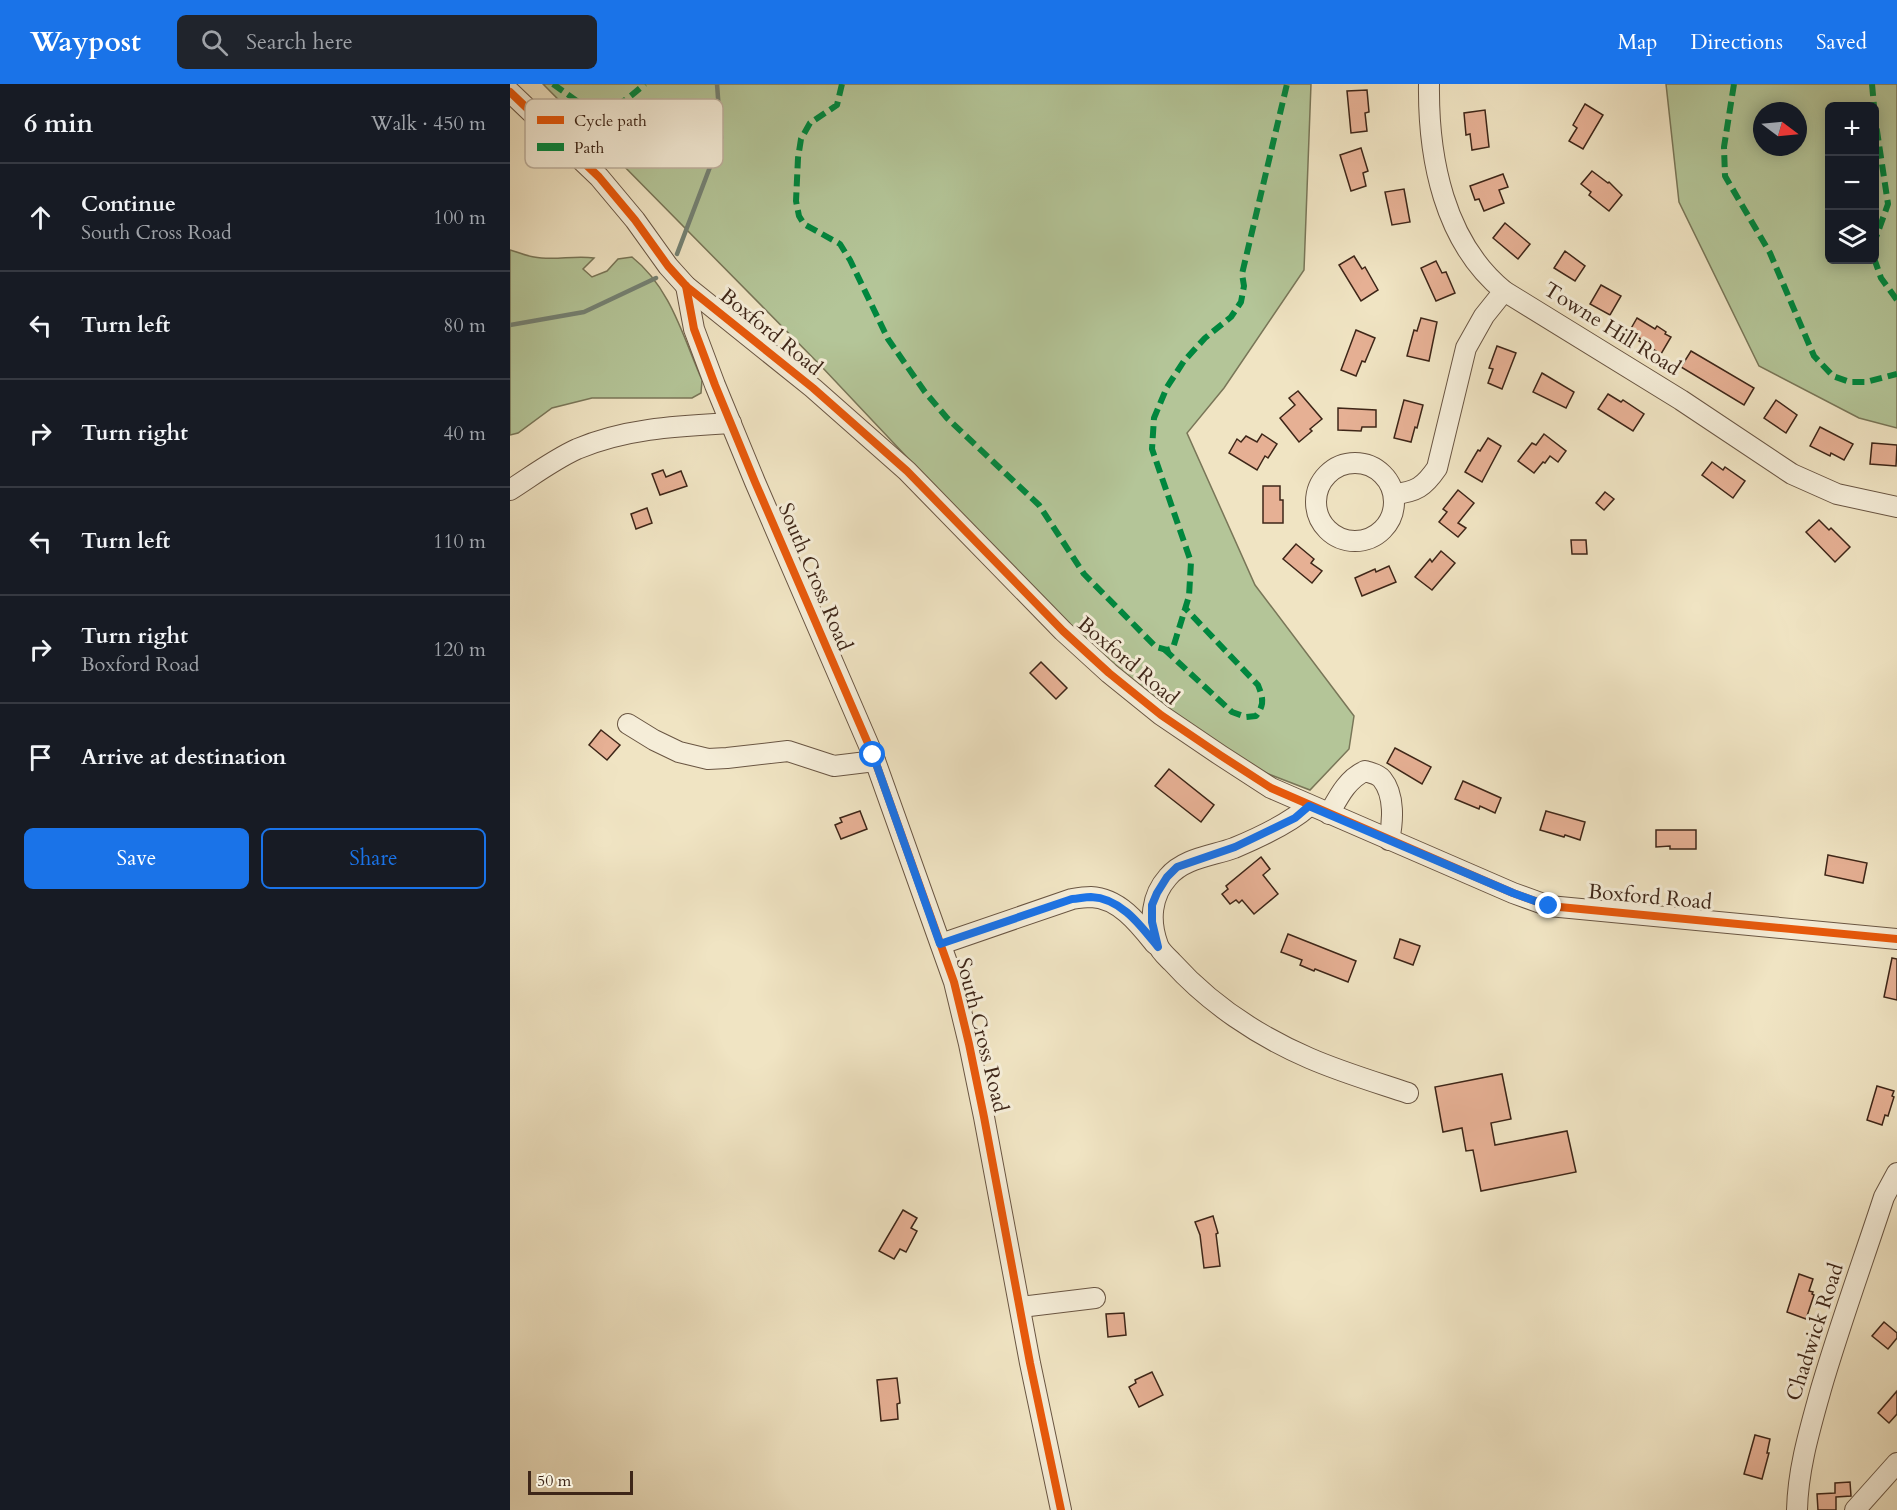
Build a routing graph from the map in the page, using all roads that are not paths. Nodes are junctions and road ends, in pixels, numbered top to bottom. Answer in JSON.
{"nodes":[{"id":1,"x":1428,"y":84,"type":"edge"},
{"id":2,"x":510,"y":93,"type":"edge"},
{"id":3,"x":525,"y":107,"type":"edge"},
{"id":4,"x":589,"y":168,"type":"edge"},
{"id":5,"x":686,"y":286,"type":"junction"},
{"id":6,"x":1504,"y":291,"type":"junction"},
{"id":7,"x":731,"y":423,"type":"junction"},
{"id":8,"x":510,"y":490,"type":"edge"},
{"id":9,"x":1394,"y":494,"type":"junction"},
{"id":10,"x":1897,"y":507,"type":"edge"},
{"id":11,"x":628,"y":724,"type":"dead end"},
{"id":12,"x":875,"y":761,"type":"junction"},
{"id":13,"x":1309,"y":806,"type":"junction"},
{"id":14,"x":1329,"y":814,"type":"junction"},
{"id":15,"x":1389,"y":840,"type":"junction"},
{"id":16,"x":1897,"y":939,"type":"edge"},
{"id":17,"x":940,"y":944,"type":"junction"},
{"id":18,"x":1158,"y":947,"type":"junction"},
{"id":19,"x":1408,"y":1093,"type":"dead end"},
{"id":20,"x":1897,"y":1173,"type":"edge"},
{"id":21,"x":1095,"y":1298,"type":"dead end"},
{"id":22,"x":1021,"y":1307,"type":"junction"},
{"id":23,"x":1897,"y":1462,"type":"edge"},
{"id":24,"x":1061,"y":1510,"type":"edge"},
{"id":25,"x":1797,"y":1510,"type":"edge"},
{"id":26,"x":1855,"y":1510,"type":"edge"}],
"edges":[{"from":1,"to":6,"type":"street","name":"Towne Hill Road"},
{"from":2,"to":3,"type":"street","name":"Boxford Road"},
{"from":4,"to":5,"type":"street","name":"Boxford Road"},
{"from":5,"to":7,"type":"street","name":"South Cross Road"},
{"from":5,"to":13,"type":"street","name":"Boxford Road"},
{"from":6,"to":9,"type":"street"},
{"from":6,"to":10,"type":"street","name":"Towne Hill Road"},
{"from":7,"to":8,"type":"street"},
{"from":7,"to":12,"type":"street","name":"South Cross Road"},
{"from":9,"to":9,"type":"street"},
{"from":11,"to":12,"type":"street"},
{"from":12,"to":17,"type":"street","name":"South Cross Road"},
{"from":13,"to":14,"type":"street","name":"Boxford Road"},
{"from":13,"to":18,"type":"street"},
{"from":14,"to":15,"type":"street","name":"Boxford Road"},
{"from":14,"to":15,"type":"street"},
{"from":15,"to":16,"type":"street","name":"Boxford Road"},
{"from":17,"to":18,"type":"street"},
{"from":17,"to":22,"type":"street","name":"South Cross Road"},
{"from":18,"to":19,"type":"street"},
{"from":20,"to":25,"type":"street","name":"Chadwick Road"},
{"from":21,"to":22,"type":"street"},
{"from":22,"to":24,"type":"street","name":"South Cross Road"},
{"from":23,"to":26,"type":"street"}]}
